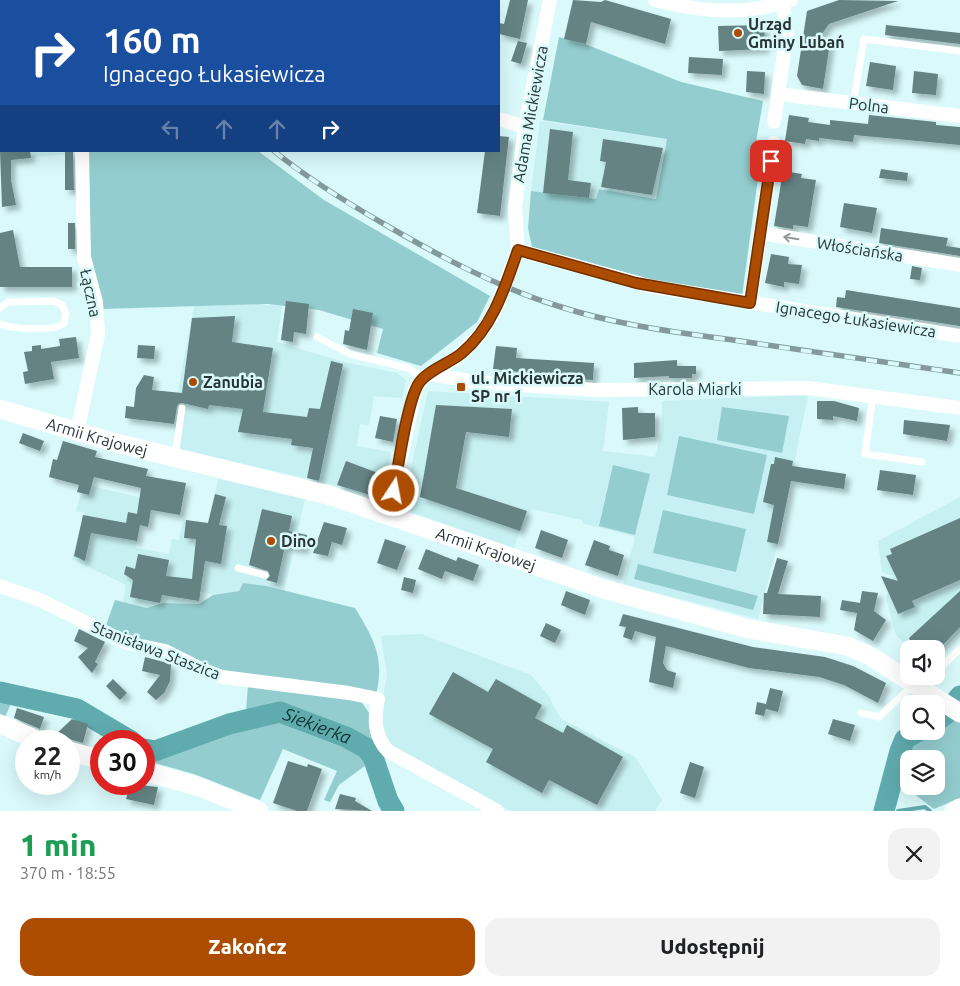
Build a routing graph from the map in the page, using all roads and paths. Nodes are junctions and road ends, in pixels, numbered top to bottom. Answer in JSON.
{"nodes":[{"id":1,"x":550,"y":0,"type":"edge"},
{"id":2,"x":654,"y":0,"type":"edge"},
{"id":3,"x":787,"y":1,"type":"edge"},
{"id":4,"x":742,"y":6,"type":"edge"},
{"id":5,"x":960,"y":51,"type":"edge"},
{"id":6,"x":778,"y":94,"type":"junction"},
{"id":7,"x":853,"y":104,"type":"junction"},
{"id":8,"x":960,"y":116,"type":"edge"},
{"id":9,"x":500,"y":119,"type":"edge"},
{"id":10,"x":774,"y":122,"type":"dead end"},
{"id":11,"x":525,"y":127,"type":"junction"},
{"id":12,"x":774,"y":143,"type":"dead end"},
{"id":13,"x":82,"y":152,"type":"edge"},
{"id":14,"x":760,"y":233,"type":"junction"},
{"id":15,"x":516,"y":257,"type":"junction"},
{"id":16,"x":960,"y":265,"type":"edge"},
{"id":17,"x":750,"y":303,"type":"junction"},
{"id":18,"x":0,"y":308,"type":"edge"},
{"id":19,"x":0,"y":324,"type":"edge"},
{"id":20,"x":960,"y":336,"type":"edge"},
{"id":21,"x":317,"y":337,"type":"dead end"},
{"id":22,"x":426,"y":376,"type":"junction"},
{"id":23,"x":873,"y":396,"type":"junction"},
{"id":24,"x":182,"y":408,"type":"dead end"},
{"id":25,"x":960,"y":408,"type":"edge"},
{"id":26,"x":0,"y":409,"type":"edge"},
{"id":27,"x":77,"y":432,"type":"junction"},
{"id":28,"x":175,"y":458,"type":"junction"},
{"id":29,"x":922,"y":462,"type":"dead end"},
{"id":30,"x":389,"y":515,"type":"junction"},
{"id":31,"x":238,"y":568,"type":"dead end"},
{"id":32,"x":266,"y":575,"type":"dead end"},
{"id":33,"x":0,"y":586,"type":"edge"},
{"id":34,"x":960,"y":649,"type":"edge"},
{"id":35,"x":945,"y":663,"type":"edge"},
{"id":36,"x":926,"y":686,"type":"edge"},
{"id":37,"x":861,"y":713,"type":"dead end"},
{"id":38,"x":960,"y":713,"type":"edge"},
{"id":39,"x":0,"y":724,"type":"edge"},
{"id":40,"x":15,"y":731,"type":"edge"},
{"id":41,"x":155,"y":775,"type":"edge"},
{"id":42,"x":960,"y":808,"type":"edge"},
{"id":43,"x":259,"y":811,"type":"edge"},
{"id":44,"x":497,"y":811,"type":"edge"},
{"id":45,"x":954,"y":811,"type":"edge"}],
"edges":[{"from":1,"to":11,"type":"street","name":"Adama Mickiewicza"},
{"from":2,"to":4,"type":"street"},
{"from":3,"to":4,"type":"street"},
{"from":3,"to":6,"type":"street"},
{"from":5,"to":7,"type":"lane"},
{"from":6,"to":7,"type":"street","name":"Polna"},
{"from":6,"to":10,"type":"street"},
{"from":7,"to":8,"type":"street","name":"Polna"},
{"from":9,"to":11,"type":"street"},
{"from":11,"to":15,"type":"street","name":"Adama Mickiewicza"},
{"from":12,"to":14,"type":"street"},
{"from":13,"to":27,"type":"street","name":"Łączna"},
{"from":16,"to":14,"type":"street","name":"Włościańska","one_way":true},
{"from":14,"to":17,"type":"street"},
{"from":15,"to":17,"type":"street","name":"Ignacego Łukasiewicza"},
{"from":15,"to":22,"type":"street","name":"Adama Mickiewicza"},
{"from":17,"to":20,"type":"street","name":"Ignacego Łukasiewicza"},
{"from":18,"to":19,"type":"lane"},
{"from":21,"to":22,"type":"lane"},
{"from":22,"to":23,"type":"street","name":"Karola Miarki"},
{"from":22,"to":30,"type":"street"},
{"from":23,"to":25,"type":"street","name":"Karola Miarki"},
{"from":23,"to":29,"type":"lane"},
{"from":24,"to":28,"type":"lane"},
{"from":26,"to":27,"type":"main road","name":"Armii Krajowej"},
{"from":27,"to":28,"type":"main road","name":"Armii Krajowej"},
{"from":28,"to":30,"type":"main road","name":"Armii Krajowej"},
{"from":30,"to":36,"type":"main road","name":"Armii Krajowej"},
{"from":31,"to":32,"type":"lane"},
{"from":33,"to":44,"type":"street","name":"Stanisława Staszica"},
{"from":34,"to":35,"type":"lane"},
{"from":36,"to":37,"type":"lane"},
{"from":36,"to":38,"type":"main road","name":"Armii Krajowej"},
{"from":39,"to":40,"type":"main road"},
{"from":41,"to":43,"type":"main road"},
{"from":42,"to":45,"type":"main road"}]}
